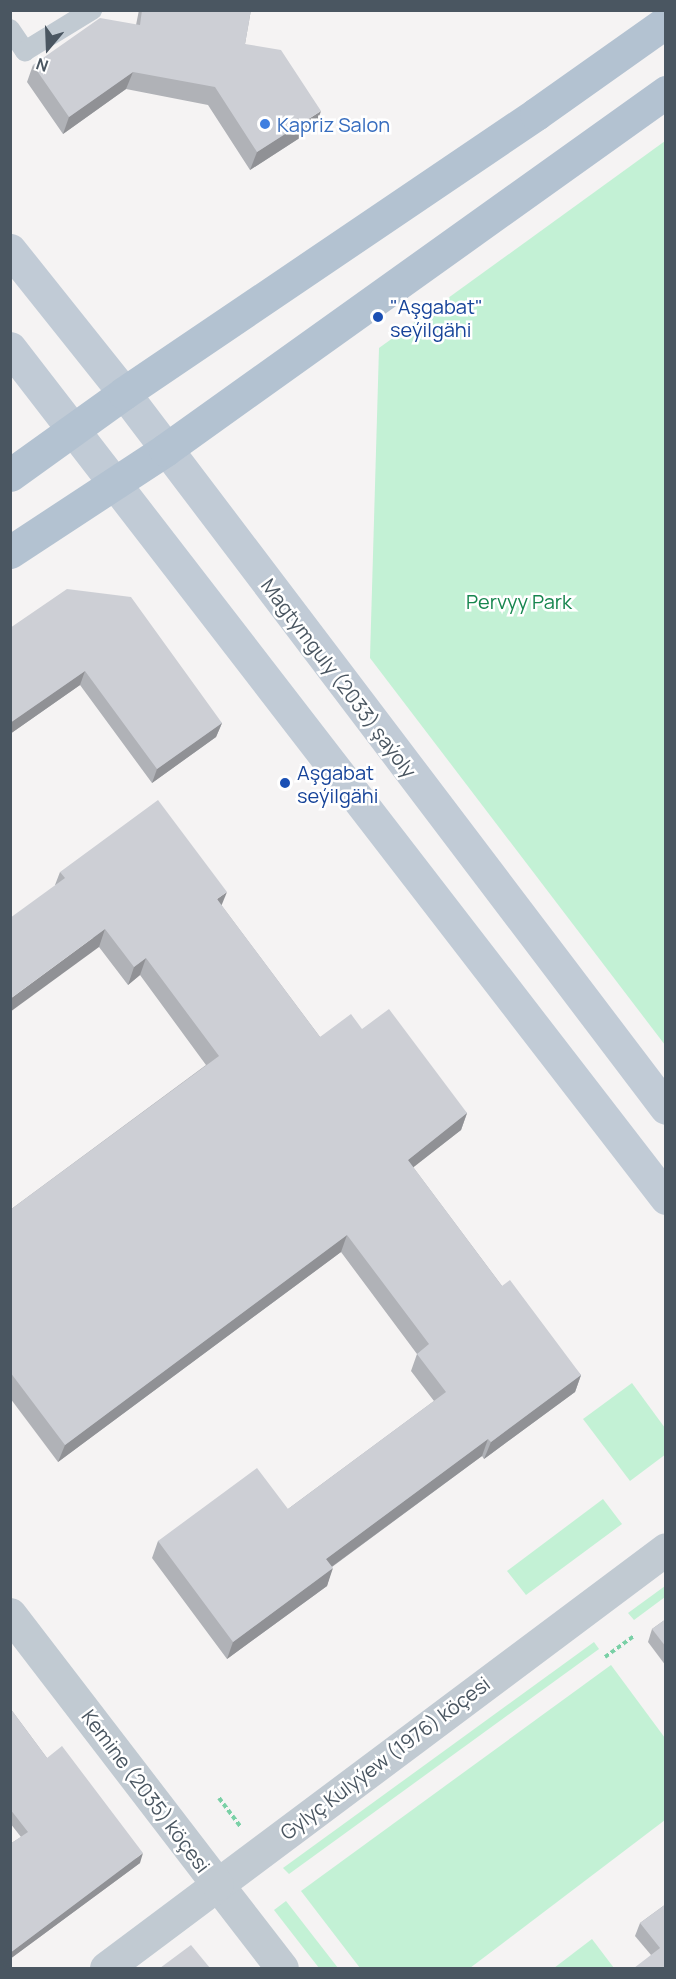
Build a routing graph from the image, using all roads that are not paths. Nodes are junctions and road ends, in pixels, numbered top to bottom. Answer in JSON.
{"nodes":[{"id":1,"x":92,"y":10,"type":"edge"},
{"id":2,"x":666,"y":22,"type":"edge"},
{"id":3,"x":10,"y":29,"type":"edge"},
{"id":4,"x":666,"y":92,"type":"edge"},
{"id":5,"x":10,"y":250,"type":"edge"},
{"id":6,"x":10,"y":348,"type":"edge"},
{"id":7,"x":124,"y":393,"type":"junction"},
{"id":8,"x":74,"y":431,"type":"junction"},
{"id":9,"x":165,"y":450,"type":"junction"},
{"id":10,"x":10,"y":475,"type":"edge"},
{"id":11,"x":113,"y":483,"type":"junction"},
{"id":12,"x":10,"y":552,"type":"edge"},
{"id":13,"x":666,"y":1108,"type":"edge"},
{"id":14,"x":666,"y":1198,"type":"edge"},
{"id":15,"x":666,"y":1549,"type":"edge"},
{"id":16,"x":10,"y":1614,"type":"edge"},
{"id":17,"x":217,"y":1884,"type":"junction"},
{"id":18,"x":106,"y":1968,"type":"edge"},
{"id":19,"x":282,"y":1968,"type":"edge"}],
"edges":[{"from":1,"to":3,"type":"lane"},
{"from":2,"to":7,"type":"main road"},
{"from":4,"to":9,"type":"main road"},
{"from":5,"to":7,"type":"main road","name":"Magtymguly (2033) şaýoly"},
{"from":6,"to":8,"type":"main road"},
{"from":7,"to":8,"type":"main road"},
{"from":7,"to":9,"type":"main road","name":"Magtymguly (2033) şaýoly"},
{"from":8,"to":10,"type":"main road"},
{"from":8,"to":11,"type":"main road"},
{"from":9,"to":11,"type":"main road"},
{"from":9,"to":13,"type":"main road","name":"Magtymguly (2033) şaýoly"},
{"from":11,"to":12,"type":"main road"},
{"from":11,"to":14,"type":"main road"},
{"from":15,"to":17,"type":"street","name":"Gylyç Kulyýew (1976) köçesi"},
{"from":16,"to":17,"type":"street","name":"Kemine (2035) köçesi"},
{"from":17,"to":18,"type":"street","name":"Gylyç Kulyýew (1976) köçesi"},
{"from":17,"to":19,"type":"street","name":"Kemine (2035) köçesi"}]}
